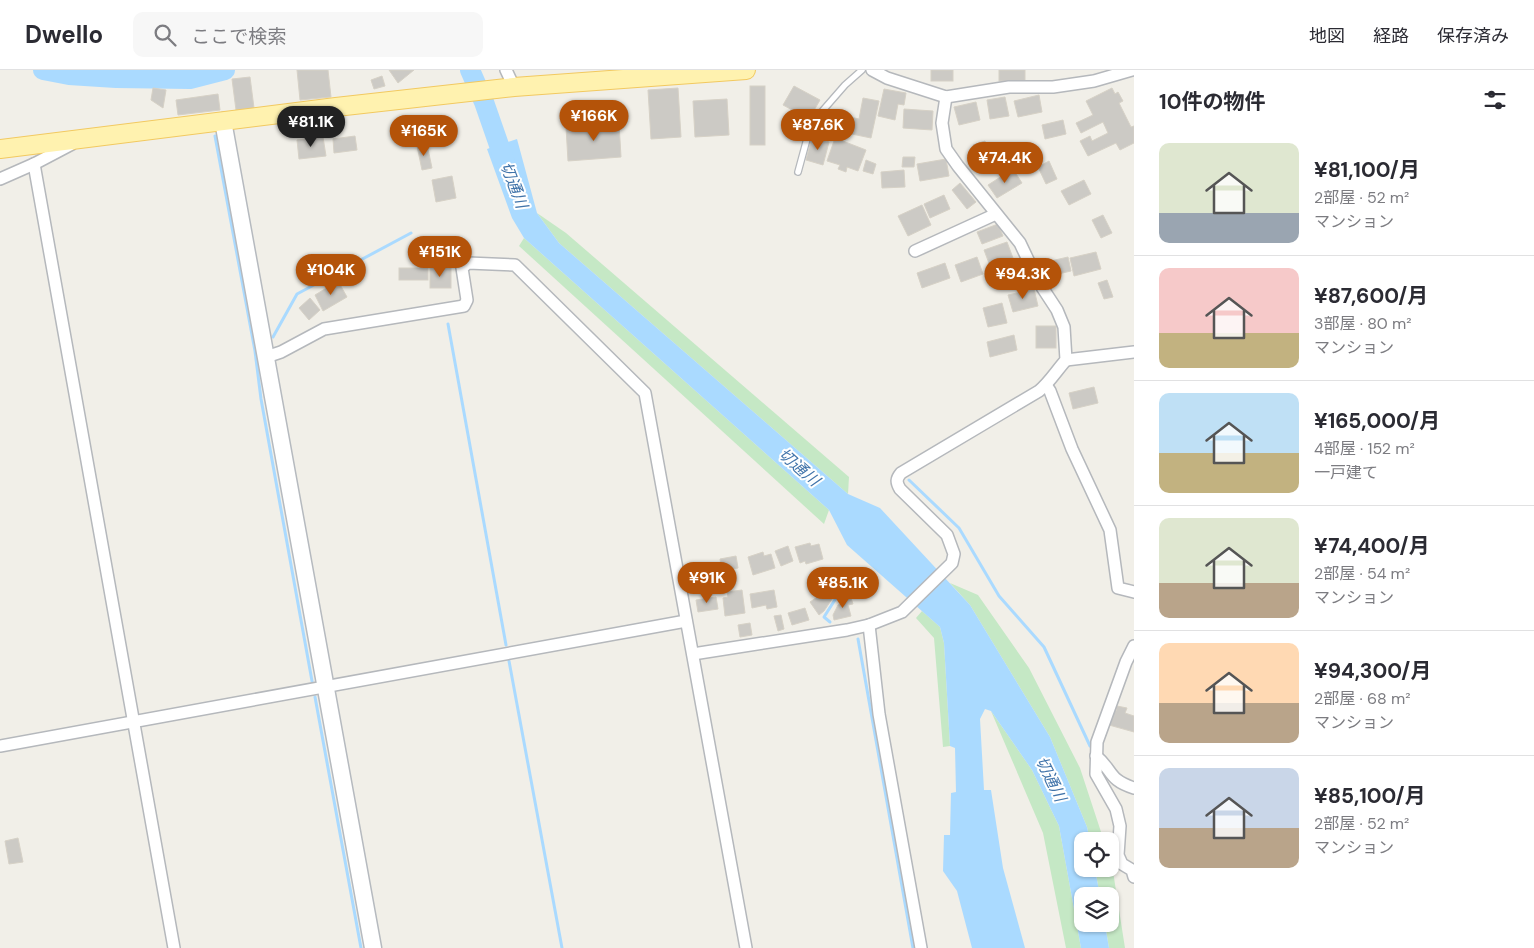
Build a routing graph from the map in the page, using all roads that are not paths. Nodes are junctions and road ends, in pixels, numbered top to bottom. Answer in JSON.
{"nodes":[{"id":1,"x":506,"y":70,"type":"edge"},
{"id":2,"x":746,"y":70,"type":"edge"},
{"id":3,"x":862,"y":70,"type":"edge"},
{"id":4,"x":872,"y":70,"type":"edge"},
{"id":5,"x":1132,"y":70,"type":"edge"},
{"id":6,"x":689,"y":72,"type":"edge"},
{"id":7,"x":510,"y":88,"type":"junction"},
{"id":8,"x":946,"y":96,"type":"junction"},
{"id":9,"x":223,"y":121,"type":"junction"},
{"id":10,"x":82,"y":139,"type":"junction"},
{"id":11,"x":0,"y":149,"type":"edge"},
{"id":12,"x":34,"y":164,"type":"junction"},
{"id":13,"x":798,"y":172,"type":"dead end"},
{"id":14,"x":0,"y":180,"type":"edge"},
{"id":15,"x":996,"y":214,"type":"junction"},
{"id":16,"x":915,"y":252,"type":"dead end"},
{"id":17,"x":1134,"y":352,"type":"edge"},
{"id":18,"x":266,"y":357,"type":"junction"},
{"id":19,"x":1066,"y":360,"type":"junction"},
{"id":20,"x":1046,"y":385,"type":"junction"},
{"id":21,"x":1134,"y":592,"type":"edge"},
{"id":22,"x":686,"y":621,"type":"junction"},
{"id":23,"x":869,"y":625,"type":"junction"},
{"id":24,"x":1134,"y":646,"type":"edge"},
{"id":25,"x":693,"y":654,"type":"junction"},
{"id":26,"x":326,"y":686,"type":"junction"},
{"id":27,"x":133,"y":722,"type":"junction"},
{"id":28,"x":0,"y":746,"type":"edge"},
{"id":29,"x":1096,"y":756,"type":"junction"},
{"id":30,"x":1134,"y":788,"type":"edge"},
{"id":31,"x":1133,"y":872,"type":"edge"},
{"id":32,"x":174,"y":948,"type":"edge"},
{"id":33,"x":373,"y":948,"type":"edge"},
{"id":34,"x":746,"y":948,"type":"edge"},
{"id":35,"x":921,"y":948,"type":"edge"}],
"edges":[{"from":1,"to":7,"type":"street"},
{"from":2,"to":6,"type":"main road"},
{"from":3,"to":13,"type":"lane"},
{"from":4,"to":8,"type":"street"},
{"from":5,"to":8,"type":"street"},
{"from":6,"to":7,"type":"main road"},
{"from":7,"to":9,"type":"main road"},
{"from":8,"to":15,"type":"street"},
{"from":9,"to":10,"type":"main road"},
{"from":9,"to":18,"type":"street"},
{"from":10,"to":11,"type":"main road"},
{"from":10,"to":12,"type":"street"},
{"from":12,"to":14,"type":"street"},
{"from":12,"to":27,"type":"street"},
{"from":15,"to":16,"type":"street"},
{"from":15,"to":19,"type":"street"},
{"from":17,"to":19,"type":"street"},
{"from":18,"to":22,"type":"street"},
{"from":18,"to":26,"type":"street"},
{"from":19,"to":20,"type":"street"},
{"from":20,"to":21,"type":"street"},
{"from":20,"to":23,"type":"street"},
{"from":22,"to":25,"type":"street"},
{"from":22,"to":26,"type":"street"},
{"from":23,"to":25,"type":"street"},
{"from":23,"to":35,"type":"street"},
{"from":24,"to":29,"type":"street"},
{"from":25,"to":34,"type":"street"},
{"from":26,"to":27,"type":"street"},
{"from":26,"to":33,"type":"street"},
{"from":27,"to":28,"type":"street"},
{"from":27,"to":32,"type":"street"},
{"from":29,"to":30,"type":"street"},
{"from":29,"to":31,"type":"street"}]}
